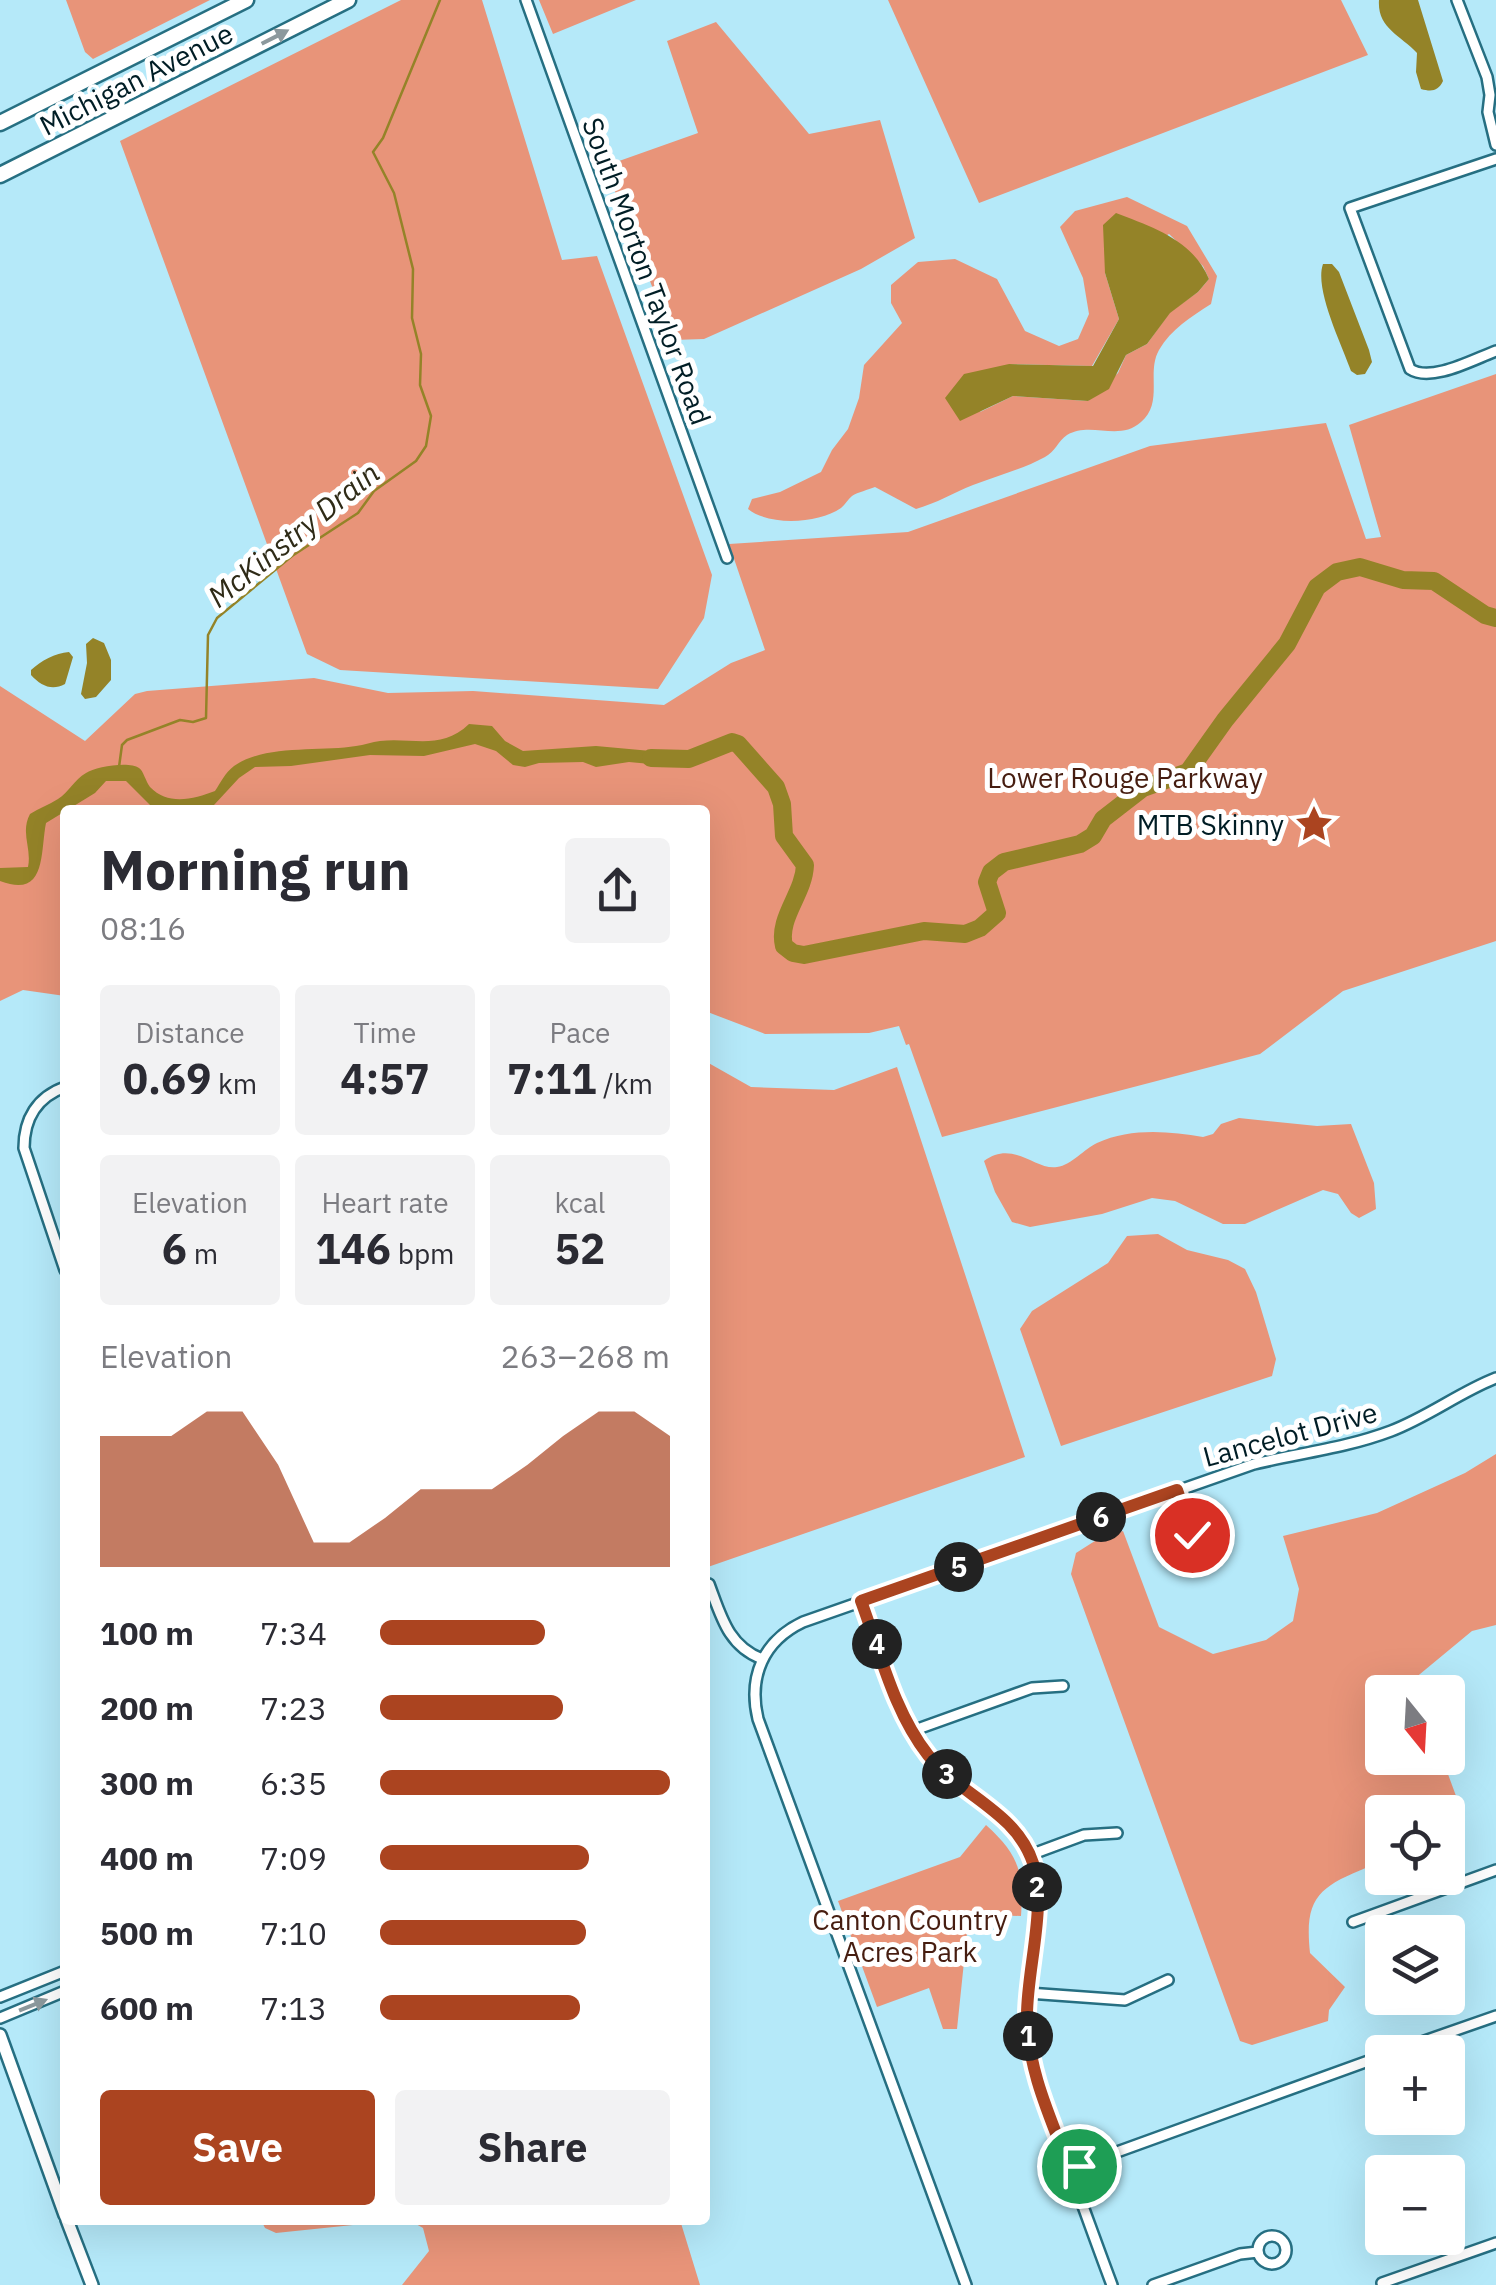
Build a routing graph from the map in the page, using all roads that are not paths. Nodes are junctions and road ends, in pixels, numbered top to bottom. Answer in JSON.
{"nodes":[{"id":1,"x":246,"y":0,"type":"edge"},
{"id":2,"x":348,"y":0,"type":"edge"},
{"id":3,"x":526,"y":0,"type":"edge"},
{"id":4,"x":1458,"y":0,"type":"edge"},
{"id":5,"x":0,"y":123,"type":"edge"},
{"id":6,"x":1496,"y":145,"type":"edge"},
{"id":7,"x":1496,"y":159,"type":"edge"},
{"id":8,"x":0,"y":175,"type":"edge"},
{"id":9,"x":1496,"y":351,"type":"edge"},
{"id":10,"x":727,"y":558,"type":"dead end"},
{"id":11,"x":60,"y":1090,"type":"edge"},
{"id":12,"x":60,"y":1255,"type":"edge"},
{"id":13,"x":1496,"y":1378,"type":"edge"},
{"id":14,"x":1177,"y":1490,"type":"junction"},
{"id":15,"x":1211,"y":1565,"type":"dead end"},
{"id":16,"x":710,"y":1586,"type":"edge"},
{"id":17,"x":861,"y":1601,"type":"junction"},
{"id":18,"x":762,"y":1659,"type":"junction"},
{"id":19,"x":1063,"y":1686,"type":"dead end"},
{"id":20,"x":912,"y":1731,"type":"junction"},
{"id":21,"x":1118,"y":1833,"type":"dead end"},
{"id":22,"x":1030,"y":1854,"type":"junction"},
{"id":23,"x":1496,"y":1870,"type":"edge"},
{"id":24,"x":1353,"y":1922,"type":"dead end"},
{"id":25,"x":60,"y":1973,"type":"edge"},
{"id":26,"x":1168,"y":1980,"type":"dead end"},
{"id":27,"x":60,"y":1993,"type":"edge"},
{"id":28,"x":1028,"y":1993,"type":"junction"},
{"id":29,"x":0,"y":1997,"type":"edge"},
{"id":30,"x":1496,"y":2016,"type":"edge"},
{"id":31,"x":0,"y":2018,"type":"edge"},
{"id":32,"x":0,"y":2035,"type":"edge"},
{"id":33,"x":1442,"y":2035,"type":"edge"},
{"id":34,"x":1365,"y":2062,"type":"edge"},
{"id":35,"x":1070,"y":2169,"type":"junction"},
{"id":36,"x":60,"y":2201,"type":"edge"},
{"id":37,"x":69,"y":2225,"type":"edge"},
{"id":38,"x":1496,"y":2243,"type":"edge"},
{"id":39,"x":1258,"y":2252,"type":"dead end"},
{"id":40,"x":1382,"y":2282,"type":"edge"},
{"id":41,"x":92,"y":2285,"type":"edge"},
{"id":42,"x":966,"y":2285,"type":"edge"},
{"id":43,"x":1112,"y":2285,"type":"edge"},
{"id":44,"x":1153,"y":2285,"type":"edge"}],
"edges":[{"from":1,"to":5,"type":"main road","name":"Michigan Avenue"},
{"from":8,"to":2,"type":"main road","name":"Michigan Avenue","one_way":true},
{"from":3,"to":10,"type":"street","name":"South Morton Taylor Road"},
{"from":4,"to":6,"type":"street"},
{"from":7,"to":9,"type":"street"},
{"from":11,"to":12,"type":"street"},
{"from":13,"to":14,"type":"street","name":"Lancelot Drive"},
{"from":14,"to":15,"type":"street"},
{"from":14,"to":17,"type":"street","name":"Lancelot Drive"},
{"from":16,"to":18,"type":"street"},
{"from":17,"to":18,"type":"street","name":"Lancelot Drive"},
{"from":17,"to":20,"type":"street"},
{"from":18,"to":42,"type":"street"},
{"from":19,"to":20,"type":"street"},
{"from":20,"to":22,"type":"street"},
{"from":21,"to":22,"type":"street"},
{"from":22,"to":28,"type":"street"},
{"from":23,"to":24,"type":"street"},
{"from":25,"to":29,"type":"street"},
{"from":26,"to":28,"type":"street"},
{"from":31,"to":27,"type":"street","one_way":true},
{"from":28,"to":35,"type":"street"},
{"from":30,"to":33,"type":"street"},
{"from":32,"to":36,"type":"street"},
{"from":34,"to":35,"type":"street"},
{"from":35,"to":43,"type":"street"},
{"from":37,"to":41,"type":"street"},
{"from":38,"to":40,"type":"street"},
{"from":39,"to":44,"type":"street"}]}
